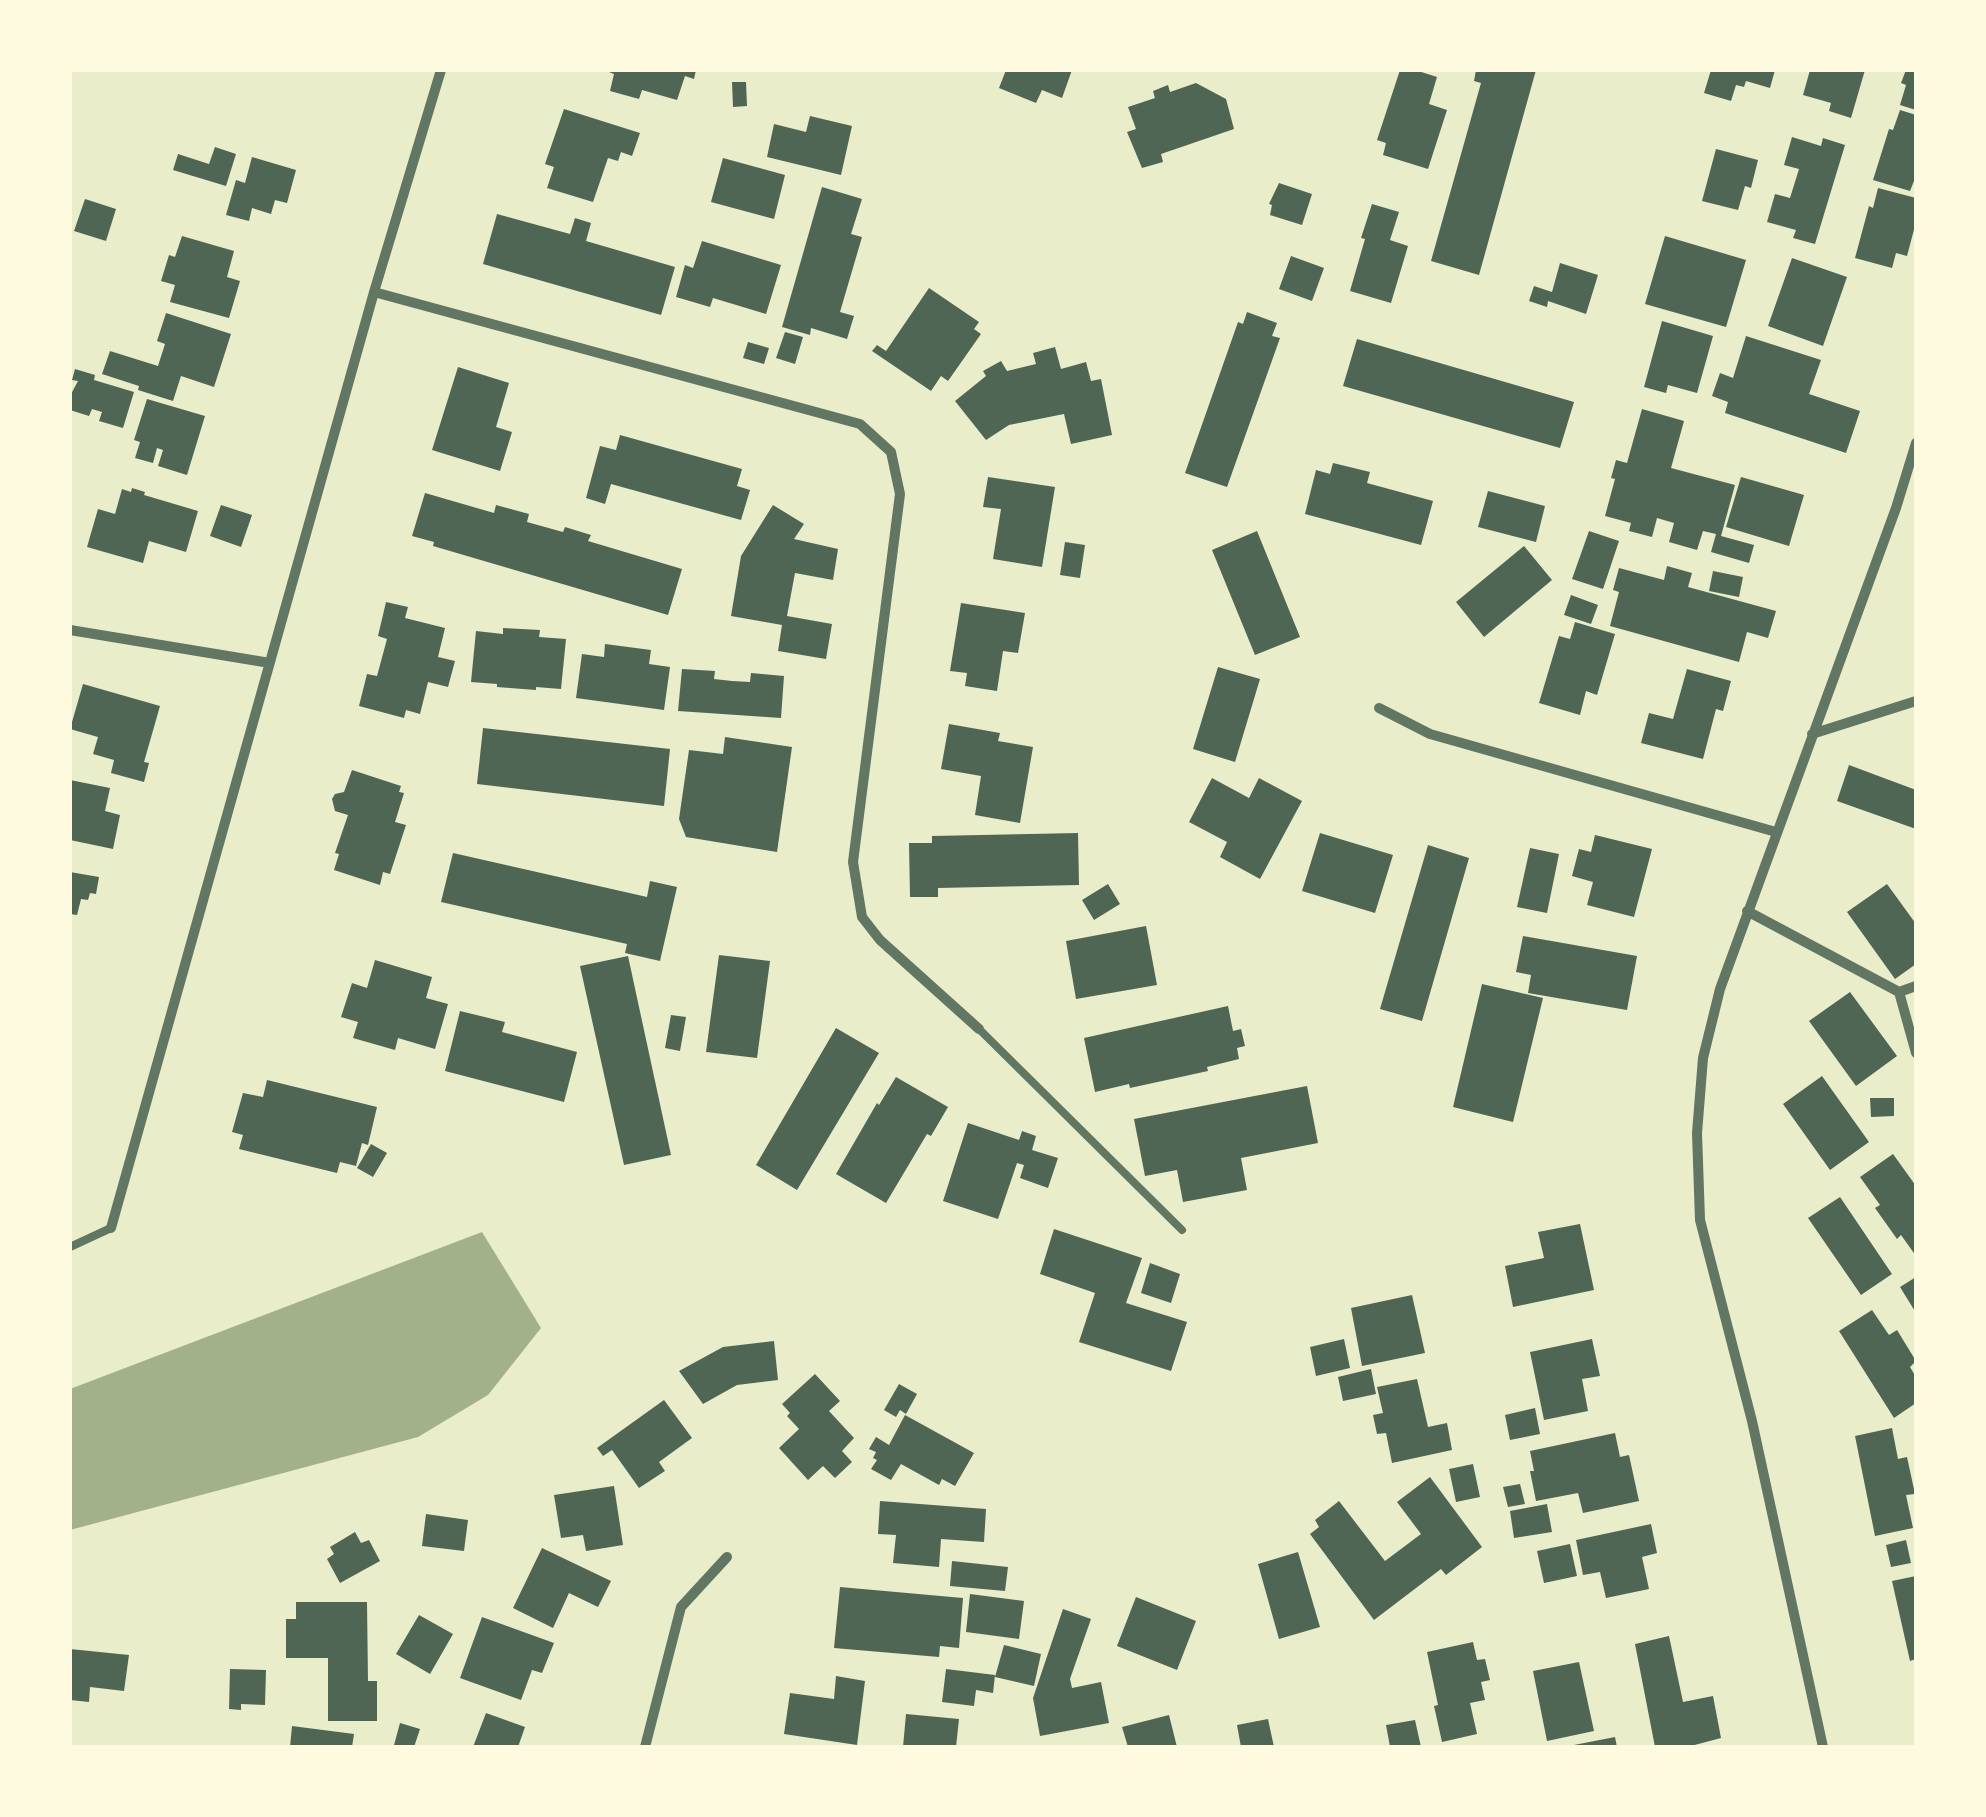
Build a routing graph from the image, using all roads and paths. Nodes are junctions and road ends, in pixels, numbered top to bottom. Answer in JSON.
{"nodes":[{"id":1,"x":442,"y":70,"type":"edge"},
{"id":2,"x":374,"y":292,"type":"junction"},
{"id":3,"x":1916,"y":443,"type":"edge"},
{"id":4,"x":70,"y":630,"type":"edge"},
{"id":5,"x":270,"y":663,"type":"junction"},
{"id":6,"x":1916,"y":701,"type":"edge"},
{"id":7,"x":1380,"y":708,"type":"dead end"},
{"id":8,"x":1812,"y":734,"type":"junction"},
{"id":9,"x":1776,"y":832,"type":"junction"},
{"id":10,"x":1748,"y":911,"type":"junction"},
{"id":11,"x":1916,"y":986,"type":"edge"},
{"id":12,"x":1898,"y":992,"type":"junction"},
{"id":13,"x":978,"y":1029,"type":"joint"},
{"id":14,"x":1916,"y":1053,"type":"edge"},
{"id":15,"x":111,"y":1228,"type":"joint"},
{"id":16,"x":1182,"y":1230,"type":"dead end"},
{"id":17,"x":70,"y":1247,"type":"edge"},
{"id":18,"x":727,"y":1557,"type":"dead end"},
{"id":19,"x":644,"y":1747,"type":"edge"},
{"id":20,"x":1823,"y":1747,"type":"edge"}],
"edges":[{"from":1,"to":2,"type":"street"},
{"from":2,"to":5,"type":"street"},
{"from":2,"to":13,"type":"street"},
{"from":3,"to":8,"type":"street"},
{"from":4,"to":5,"type":"street"},
{"from":5,"to":15,"type":"street"},
{"from":6,"to":8,"type":"street"},
{"from":7,"to":9,"type":"street"},
{"from":8,"to":9,"type":"street"},
{"from":9,"to":10,"type":"street"},
{"from":10,"to":12,"type":"street"},
{"from":10,"to":20,"type":"street"},
{"from":11,"to":12,"type":"street"},
{"from":12,"to":14,"type":"street"},
{"from":13,"to":16,"type":"lane"},
{"from":15,"to":17,"type":"lane"},
{"from":18,"to":19,"type":"street"}]}
